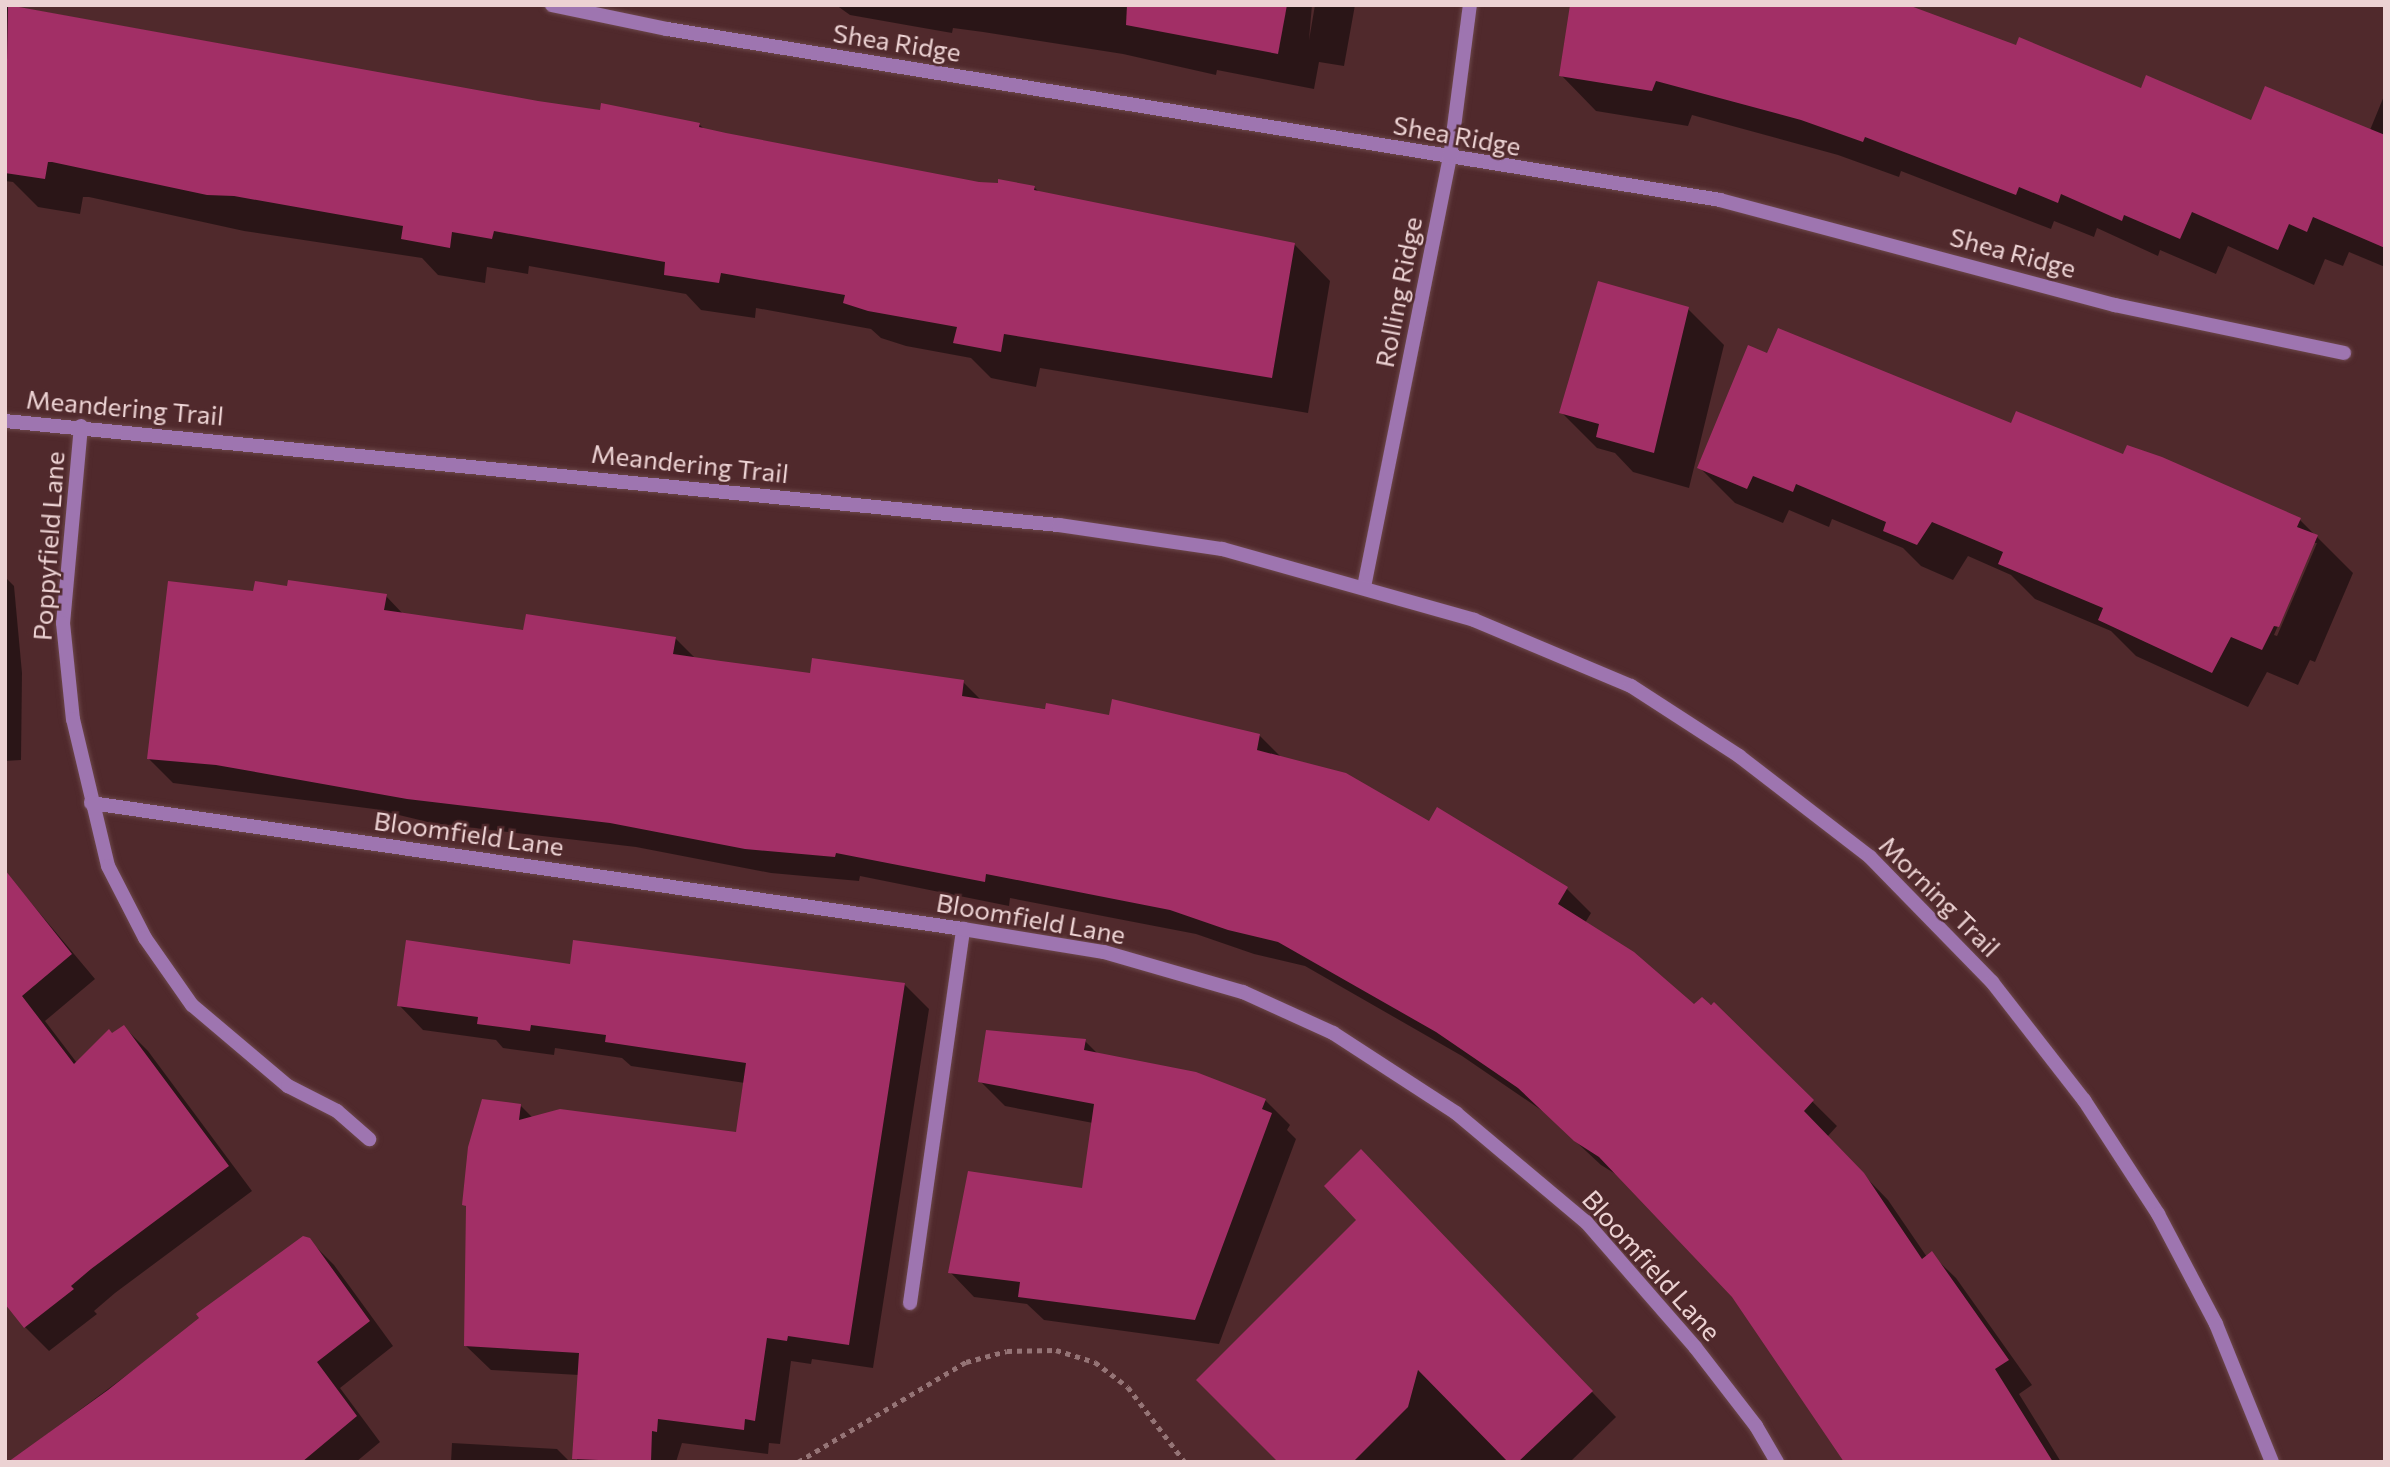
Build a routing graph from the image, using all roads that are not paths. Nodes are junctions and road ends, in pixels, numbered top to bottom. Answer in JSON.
{"nodes":[{"id":1,"x":552,"y":5,"type":"edge"},
{"id":2,"x":1470,"y":5,"type":"edge"},
{"id":3,"x":1450,"y":158,"type":"junction"},
{"id":4,"x":2344,"y":353,"type":"dead end"},
{"id":5,"x":5,"y":421,"type":"edge"},
{"id":6,"x":81,"y":426,"type":"junction"},
{"id":7,"x":1364,"y":587,"type":"junction"},
{"id":8,"x":91,"y":803,"type":"junction"},
{"id":9,"x":963,"y":929,"type":"junction"},
{"id":10,"x":369,"y":1139,"type":"dead end"},
{"id":11,"x":909,"y":1303,"type":"dead end"},
{"id":12,"x":1777,"y":1462,"type":"edge"},
{"id":13,"x":2272,"y":1462,"type":"edge"}],
"edges":[{"from":1,"to":3,"type":"street","name":"Shea Ridge"},
{"from":2,"to":3,"type":"street","name":"Rolling Ridge"},
{"from":3,"to":4,"type":"street","name":"Shea Ridge"},
{"from":3,"to":7,"type":"street","name":"Rolling Ridge"},
{"from":5,"to":6,"type":"street","name":"Meandering Trail"},
{"from":6,"to":7,"type":"street","name":"Meandering Trail"},
{"from":6,"to":8,"type":"street","name":"Poppyfield Lane"},
{"from":7,"to":13,"type":"street","name":"Morning Trail"},
{"from":8,"to":9,"type":"street","name":"Bloomfield Lane"},
{"from":8,"to":10,"type":"street","name":"Poppyfield Lane"},
{"from":9,"to":11,"type":"street"},
{"from":9,"to":12,"type":"street","name":"Bloomfield Lane"}]}
